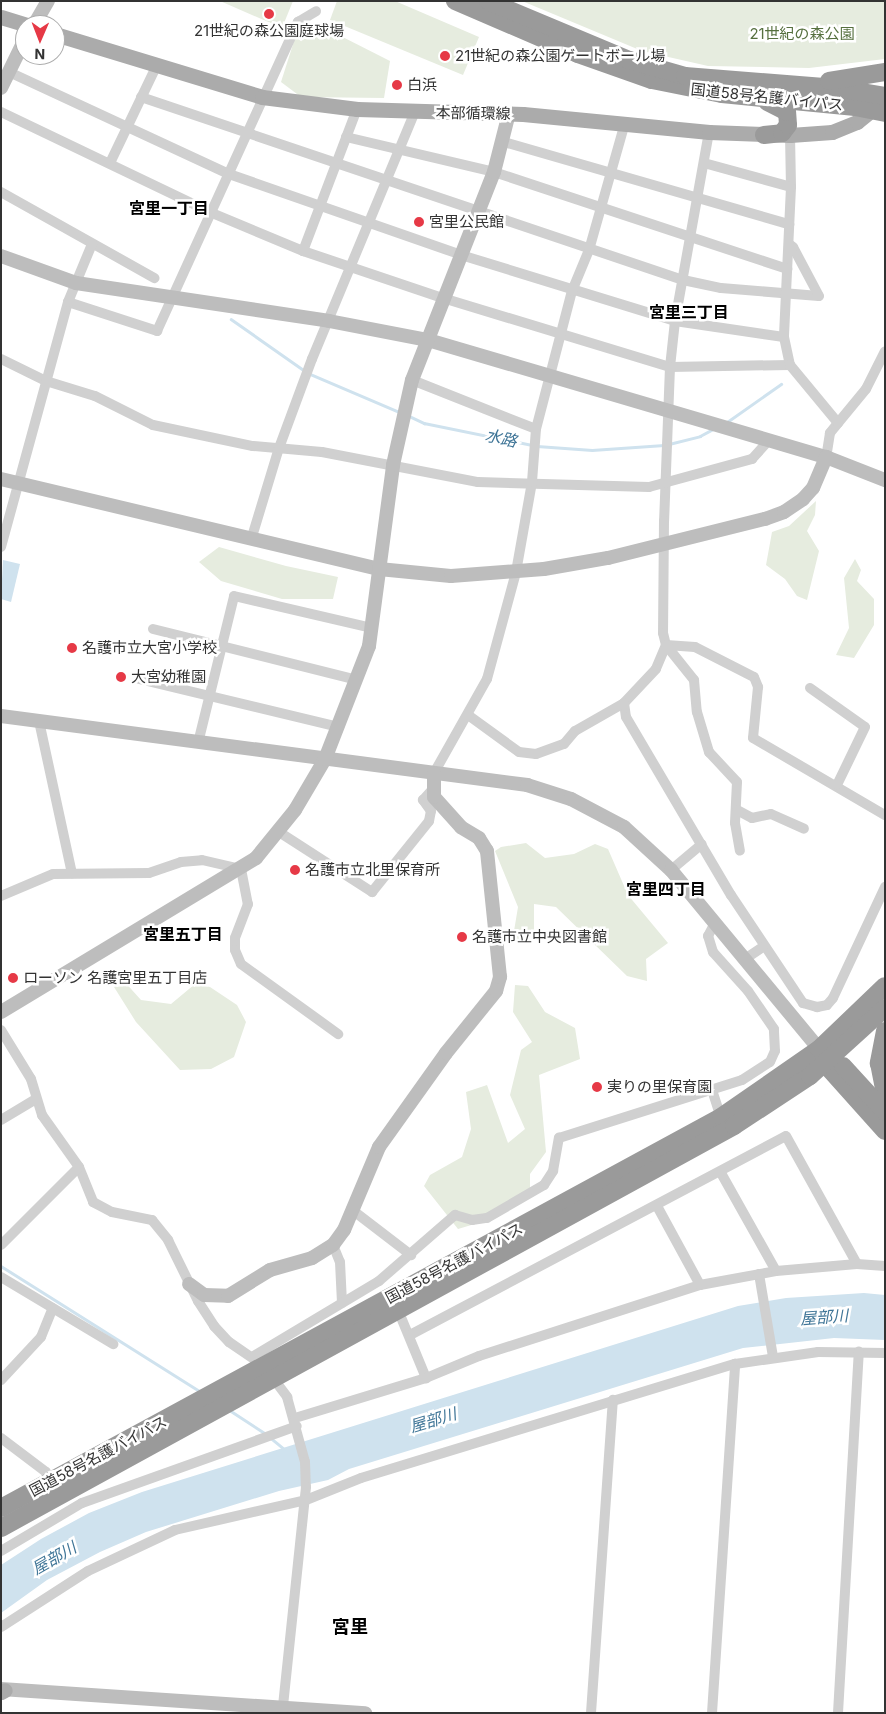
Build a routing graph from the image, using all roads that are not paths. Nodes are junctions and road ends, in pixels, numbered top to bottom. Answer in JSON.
{"nodes":[{"id":1,"x":48,"y":1,"type":"edge"},
{"id":2,"x":455,"y":1,"type":"edge"},
{"id":3,"x":488,"y":1,"type":"edge"},
{"id":4,"x":316,"y":11,"type":"dead end"},
{"id":5,"x":40,"y":15,"type":"edge"},
{"id":6,"x":1,"y":18,"type":"edge"},
{"id":7,"x":15,"y":22,"type":"edge"},
{"id":8,"x":65,"y":37,"type":"edge"},
{"id":9,"x":15,"y":60,"type":"edge"},
{"id":10,"x":157,"y":65,"type":"junction"},
{"id":11,"x":9,"y":72,"type":"junction"},
{"id":12,"x":885,"y":72,"type":"edge"},
{"id":13,"x":804,"y":86,"type":"junction"},
{"id":14,"x":1,"y":88,"type":"edge"},
{"id":15,"x":884,"y":95,"type":"edge"},
{"id":16,"x":262,"y":97,"type":"junction"},
{"id":17,"x":142,"y":98,"type":"junction"},
{"id":18,"x":756,"y":98,"type":"junction"},
{"id":19,"x":357,"y":109,"type":"junction"},
{"id":20,"x":415,"y":111,"type":"junction"},
{"id":21,"x":1,"y":112,"type":"edge"},
{"id":22,"x":878,"y":112,"type":"edge"},
{"id":23,"x":509,"y":113,"type":"junction"},
{"id":24,"x":625,"y":123,"type":"junction"},
{"id":25,"x":126,"y":127,"type":"junction"},
{"id":26,"x":709,"y":132,"type":"junction"},
{"id":27,"x":247,"y":133,"type":"junction"},
{"id":28,"x":764,"y":135,"type":"junction"},
{"id":29,"x":790,"y":136,"type":"junction"},
{"id":30,"x":346,"y":137,"type":"junction"},
{"id":31,"x":504,"y":142,"type":"junction"},
{"id":32,"x":399,"y":151,"type":"junction"},
{"id":33,"x":110,"y":163,"type":"junction"},
{"id":34,"x":336,"y":163,"type":"junction"},
{"id":35,"x":704,"y":163,"type":"junction"},
{"id":36,"x":494,"y":172,"type":"junction"},
{"id":37,"x":611,"y":172,"type":"junction"},
{"id":38,"x":228,"y":174,"type":"junction"},
{"id":39,"x":386,"y":182,"type":"junction"},
{"id":40,"x":791,"y":187,"type":"junction"},
{"id":41,"x":1,"y":192,"type":"edge"},
{"id":42,"x":698,"y":198,"type":"junction"},
{"id":43,"x":322,"y":207,"type":"junction"},
{"id":44,"x":601,"y":208,"type":"junction"},
{"id":45,"x":212,"y":213,"type":"junction"},
{"id":46,"x":478,"y":213,"type":"junction"},
{"id":47,"x":368,"y":222,"type":"junction"},
{"id":48,"x":789,"y":224,"type":"junction"},
{"id":49,"x":691,"y":239,"type":"junction"},
{"id":50,"x":92,"y":244,"type":"junction"},
{"id":51,"x":788,"y":244,"type":"junction"},
{"id":52,"x":589,"y":250,"type":"junction"},
{"id":53,"x":303,"y":251,"type":"junction"},
{"id":54,"x":461,"y":255,"type":"junction"},
{"id":55,"x":1,"y":256,"type":"edge"},
{"id":56,"x":350,"y":265,"type":"junction"},
{"id":57,"x":787,"y":269,"type":"junction"},
{"id":58,"x":154,"y":278,"type":"dead end"},
{"id":59,"x":683,"y":280,"type":"junction"},
{"id":60,"x":76,"y":283,"type":"junction"},
{"id":61,"x":572,"y":291,"type":"junction"},
{"id":62,"x":786,"y":293,"type":"junction"},
{"id":63,"x":174,"y":299,"type":"junction"},
{"id":64,"x":446,"y":299,"type":"junction"},
{"id":65,"x":68,"y":302,"type":"junction"},
{"id":66,"x":329,"y":320,"type":"junction"},
{"id":67,"x":675,"y":321,"type":"junction"},
{"id":68,"x":560,"y":334,"type":"junction"},
{"id":69,"x":784,"y":337,"type":"junction"},
{"id":70,"x":428,"y":340,"type":"junction"},
{"id":71,"x":885,"y":351,"type":"edge"},
{"id":72,"x":1,"y":359,"type":"edge"},
{"id":73,"x":790,"y":365,"type":"junction"},
{"id":74,"x":670,"y":366,"type":"junction"},
{"id":75,"x":549,"y":377,"type":"junction"},
{"id":76,"x":412,"y":380,"type":"junction"},
{"id":77,"x":46,"y":381,"type":"junction"},
{"id":78,"x":666,"y":410,"type":"junction"},
{"id":79,"x":838,"y":423,"type":"junction"},
{"id":80,"x":536,"y":429,"type":"junction"},
{"id":81,"x":768,"y":441,"type":"junction"},
{"id":82,"x":279,"y":448,"type":"junction"},
{"id":83,"x":826,"y":457,"type":"junction"},
{"id":84,"x":393,"y":465,"type":"junction"},
{"id":85,"x":1,"y":479,"type":"edge"},
{"id":86,"x":885,"y":480,"type":"edge"},
{"id":87,"x":17,"y":482,"type":"junction"},
{"id":88,"x":532,"y":482,"type":"junction"},
{"id":89,"x":666,"y":482,"type":"junction"},
{"id":90,"x":251,"y":540,"type":"junction"},
{"id":91,"x":664,"y":545,"type":"junction"},
{"id":92,"x":1,"y":547,"type":"edge"},
{"id":93,"x":379,"y":569,"type":"junction"},
{"id":94,"x":516,"y":572,"type":"junction"},
{"id":95,"x":371,"y":628,"type":"junction"},
{"id":96,"x":153,"y":629,"type":"dead end"},
{"id":97,"x":666,"y":645,"type":"junction"},
{"id":98,"x":221,"y":647,"type":"junction"},
{"id":99,"x":139,"y":679,"type":"dead end"},
{"id":100,"x":357,"y":680,"type":"junction"},
{"id":101,"x":810,"y":688,"type":"dead end"},
{"id":102,"x":208,"y":697,"type":"junction"},
{"id":103,"x":624,"y":703,"type":"junction"},
{"id":104,"x":468,"y":715,"type":"junction"},
{"id":105,"x":1,"y":716,"type":"edge"},
{"id":106,"x":39,"y":721,"type":"junction"},
{"id":107,"x":339,"y":728,"type":"junction"},
{"id":108,"x":198,"y":743,"type":"junction"},
{"id":109,"x":325,"y":759,"type":"junction"},
{"id":110,"x":434,"y":773,"type":"junction"},
{"id":111,"x":837,"y":785,"type":"junction"},
{"id":112,"x":432,"y":790,"type":"junction"},
{"id":113,"x":737,"y":810,"type":"junction"},
{"id":114,"x":885,"y":815,"type":"edge"},
{"id":115,"x":804,"y":829,"type":"dead end"},
{"id":116,"x":279,"y":832,"type":"junction"},
{"id":117,"x":702,"y":844,"type":"junction"},
{"id":118,"x":740,"y":851,"type":"dead end"},
{"id":119,"x":241,"y":870,"type":"junction"},
{"id":120,"x":671,"y":870,"type":"junction"},
{"id":121,"x":72,"y":873,"type":"junction"},
{"id":122,"x":885,"y":887,"type":"edge"},
{"id":123,"x":1,"y":896,"type":"edge"},
{"id":124,"x":715,"y":924,"type":"junction"},
{"id":125,"x":763,"y":947,"type":"junction"},
{"id":126,"x":745,"y":959,"type":"junction"},
{"id":127,"x":885,"y":986,"type":"edge"},
{"id":128,"x":885,"y":1008,"type":"edge"},
{"id":129,"x":1,"y":1012,"type":"edge"},
{"id":130,"x":1,"y":1030,"type":"edge"},
{"id":131,"x":885,"y":1031,"type":"edge"},
{"id":132,"x":338,"y":1034,"type":"dead end"},
{"id":133,"x":826,"y":1056,"type":"junction"},
{"id":134,"x":712,"y":1090,"type":"junction"},
{"id":135,"x":885,"y":1095,"type":"edge"},
{"id":136,"x":36,"y":1099,"type":"junction"},
{"id":137,"x":885,"y":1112,"type":"edge"},
{"id":138,"x":721,"y":1117,"type":"junction"},
{"id":139,"x":1,"y":1120,"type":"edge"},
{"id":140,"x":885,"y":1131,"type":"edge"},
{"id":141,"x":79,"y":1167,"type":"junction"},
{"id":142,"x":721,"y":1173,"type":"junction"},
{"id":143,"x":657,"y":1206,"type":"junction"},
{"id":144,"x":351,"y":1209,"type":"junction"},
{"id":145,"x":1,"y":1245,"type":"edge"},
{"id":146,"x":333,"y":1245,"type":"junction"},
{"id":147,"x":411,"y":1255,"type":"junction"},
{"id":148,"x":856,"y":1264,"type":"junction"},
{"id":149,"x":885,"y":1266,"type":"edge"},
{"id":150,"x":776,"y":1271,"type":"junction"},
{"id":151,"x":760,"y":1274,"type":"junction"},
{"id":152,"x":1,"y":1277,"type":"edge"},
{"id":153,"x":189,"y":1284,"type":"junction"},
{"id":154,"x":700,"y":1285,"type":"junction"},
{"id":155,"x":342,"y":1303,"type":"junction"},
{"id":156,"x":53,"y":1308,"type":"junction"},
{"id":157,"x":398,"y":1310,"type":"junction"},
{"id":158,"x":410,"y":1335,"type":"junction"},
{"id":159,"x":114,"y":1344,"type":"dead end"},
{"id":160,"x":859,"y":1352,"type":"junction"},
{"id":161,"x":885,"y":1353,"type":"edge"},
{"id":162,"x":772,"y":1354,"type":"junction"},
{"id":163,"x":735,"y":1364,"type":"junction"},
{"id":164,"x":264,"y":1367,"type":"junction"},
{"id":165,"x":426,"y":1378,"type":"junction"},
{"id":166,"x":1,"y":1380,"type":"edge"},
{"id":167,"x":613,"y":1400,"type":"junction"},
{"id":168,"x":296,"y":1422,"type":"junction"},
{"id":169,"x":1,"y":1438,"type":"edge"},
{"id":170,"x":50,"y":1481,"type":"junction"},
{"id":171,"x":77,"y":1496,"type":"junction"},
{"id":172,"x":306,"y":1500,"type":"junction"},
{"id":173,"x":1,"y":1508,"type":"edge"},
{"id":174,"x":1,"y":1528,"type":"edge"},
{"id":175,"x":1,"y":1551,"type":"edge"},
{"id":176,"x":1,"y":1627,"type":"edge"},
{"id":177,"x":2,"y":1690,"type":"edge"},
{"id":178,"x":283,"y":1707,"type":"junction"},
{"id":179,"x":365,"y":1713,"type":"edge"},
{"id":180,"x":591,"y":1713,"type":"edge"},
{"id":181,"x":712,"y":1713,"type":"edge"},
{"id":182,"x":838,"y":1713,"type":"edge"}],
"edges":[{"from":1,"to":5,"type":"street"},
{"from":2,"to":18,"type":"highway","name":"国道58号名護バイパス"},
{"from":3,"to":13,"type":"highway","name":"国道58号名護バイパス"},
{"from":4,"to":16,"type":"street"},
{"from":6,"to":7,"type":"main road"},
{"from":8,"to":10,"type":"main road","name":"本部循環線"},
{"from":9,"to":11,"type":"street"},
{"from":10,"to":16,"type":"main road","name":"本部循環線"},
{"from":10,"to":17,"type":"street"},
{"from":11,"to":14,"type":"street"},
{"from":11,"to":25,"type":"street"},
{"from":12,"to":13,"type":"highway"},
{"from":13,"to":15,"type":"highway","name":"国道58号名護バイパス"},
{"from":15,"to":22,"type":"highway","name":"本部循環線"},
{"from":16,"to":19,"type":"main road","name":"本部循環線"},
{"from":16,"to":27,"type":"street"},
{"from":17,"to":25,"type":"street"},
{"from":17,"to":27,"type":"street"},
{"from":18,"to":22,"type":"highway","name":"国道58号名護バイパス"},
{"from":18,"to":28,"type":"highway"},
{"from":19,"to":20,"type":"main road","name":"本部循環線"},
{"from":19,"to":30,"type":"street"},
{"from":20,"to":23,"type":"main road","name":"本部循環線"},
{"from":20,"to":32,"type":"street"},
{"from":21,"to":33,"type":"street"},
{"from":22,"to":29,"type":"main road","name":"本部循環線"},
{"from":23,"to":24,"type":"main road","name":"本部循環線"},
{"from":23,"to":31,"type":"street"},
{"from":24,"to":26,"type":"main road","name":"本部循環線"},
{"from":24,"to":37,"type":"street"},
{"from":25,"to":33,"type":"street"},
{"from":25,"to":38,"type":"street"},
{"from":26,"to":28,"type":"main road","name":"本部循環線"},
{"from":26,"to":35,"type":"street"},
{"from":27,"to":34,"type":"street"},
{"from":27,"to":38,"type":"street"},
{"from":28,"to":29,"type":"main road","name":"本部循環線"},
{"from":29,"to":40,"type":"street"},
{"from":30,"to":32,"type":"street"},
{"from":30,"to":34,"type":"street"},
{"from":31,"to":36,"type":"street"},
{"from":31,"to":37,"type":"street"},
{"from":32,"to":36,"type":"street"},
{"from":32,"to":39,"type":"street"},
{"from":33,"to":45,"type":"street"},
{"from":34,"to":39,"type":"street"},
{"from":34,"to":43,"type":"street"},
{"from":35,"to":40,"type":"street"},
{"from":35,"to":42,"type":"street"},
{"from":36,"to":44,"type":"street"},
{"from":36,"to":46,"type":"street"},
{"from":37,"to":42,"type":"street"},
{"from":37,"to":44,"type":"street"},
{"from":38,"to":43,"type":"street"},
{"from":38,"to":45,"type":"street"},
{"from":39,"to":46,"type":"street"},
{"from":39,"to":47,"type":"street"},
{"from":40,"to":48,"type":"street"},
{"from":41,"to":50,"type":"street"},
{"from":42,"to":48,"type":"street"},
{"from":42,"to":49,"type":"street"},
{"from":43,"to":47,"type":"street"},
{"from":43,"to":53,"type":"street"},
{"from":44,"to":49,"type":"street"},
{"from":44,"to":52,"type":"street"},
{"from":45,"to":53,"type":"street"},
{"from":45,"to":63,"type":"street"},
{"from":46,"to":52,"type":"street"},
{"from":46,"to":54,"type":"street"},
{"from":47,"to":54,"type":"street"},
{"from":47,"to":56,"type":"street"},
{"from":48,"to":51,"type":"street"},
{"from":49,"to":57,"type":"street"},
{"from":49,"to":59,"type":"street"},
{"from":50,"to":58,"type":"street"},
{"from":50,"to":60,"type":"street"},
{"from":51,"to":57,"type":"street"},
{"from":51,"to":62,"type":"street"},
{"from":52,"to":59,"type":"street"},
{"from":52,"to":61,"type":"street"},
{"from":53,"to":56,"type":"street"},
{"from":54,"to":61,"type":"street"},
{"from":54,"to":64,"type":"street"},
{"from":55,"to":60,"type":"street"},
{"from":56,"to":64,"type":"street"},
{"from":56,"to":66,"type":"street"},
{"from":57,"to":62,"type":"street"},
{"from":59,"to":62,"type":"street"},
{"from":59,"to":67,"type":"street"},
{"from":60,"to":63,"type":"street"},
{"from":60,"to":65,"type":"street"},
{"from":61,"to":67,"type":"street"},
{"from":61,"to":68,"type":"street"},
{"from":62,"to":69,"type":"street"},
{"from":63,"to":65,"type":"street"},
{"from":63,"to":66,"type":"street"},
{"from":64,"to":68,"type":"street"},
{"from":64,"to":70,"type":"street"},
{"from":65,"to":77,"type":"street"},
{"from":66,"to":70,"type":"street"},
{"from":66,"to":82,"type":"street"},
{"from":67,"to":69,"type":"street"},
{"from":67,"to":74,"type":"street"},
{"from":68,"to":74,"type":"street"},
{"from":68,"to":75,"type":"street"},
{"from":69,"to":73,"type":"street"},
{"from":70,"to":75,"type":"street"},
{"from":70,"to":76,"type":"street"},
{"from":71,"to":79,"type":"street"},
{"from":72,"to":77,"type":"street"},
{"from":73,"to":74,"type":"street"},
{"from":73,"to":79,"type":"street"},
{"from":74,"to":78,"type":"street"},
{"from":75,"to":78,"type":"street"},
{"from":75,"to":80,"type":"street"},
{"from":76,"to":80,"type":"street"},
{"from":76,"to":84,"type":"street"},
{"from":77,"to":82,"type":"street"},
{"from":77,"to":87,"type":"street"},
{"from":78,"to":81,"type":"street"},
{"from":78,"to":89,"type":"street"},
{"from":79,"to":83,"type":"street"},
{"from":80,"to":88,"type":"street"},
{"from":81,"to":83,"type":"street"},
{"from":81,"to":89,"type":"street"},
{"from":82,"to":84,"type":"street"},
{"from":82,"to":90,"type":"street"},
{"from":83,"to":86,"type":"street"},
{"from":83,"to":91,"type":"street"},
{"from":84,"to":88,"type":"street"},
{"from":84,"to":93,"type":"street"},
{"from":85,"to":87,"type":"street"},
{"from":87,"to":90,"type":"street"},
{"from":87,"to":92,"type":"street"},
{"from":88,"to":89,"type":"street"},
{"from":88,"to":94,"type":"street"},
{"from":89,"to":91,"type":"street"},
{"from":90,"to":93,"type":"street"},
{"from":91,"to":94,"type":"street"},
{"from":91,"to":97,"type":"street"},
{"from":93,"to":94,"type":"street"},
{"from":93,"to":95,"type":"street"},
{"from":94,"to":104,"type":"street"},
{"from":95,"to":98,"type":"street"},
{"from":95,"to":100,"type":"street"},
{"from":96,"to":98,"type":"street"},
{"from":97,"to":103,"type":"street"},
{"from":97,"to":111,"type":"street"},
{"from":97,"to":113,"type":"street"},
{"from":98,"to":100,"type":"street"},
{"from":98,"to":102,"type":"street"},
{"from":99,"to":102,"type":"street"},
{"from":100,"to":107,"type":"street"},
{"from":101,"to":111,"type":"street"},
{"from":102,"to":107,"type":"street"},
{"from":102,"to":108,"type":"street"},
{"from":103,"to":104,"type":"street"},
{"from":103,"to":117,"type":"street"},
{"from":104,"to":110,"type":"street"},
{"from":105,"to":106,"type":"street"},
{"from":106,"to":108,"type":"street"},
{"from":106,"to":121,"type":"street"},
{"from":107,"to":109,"type":"street"},
{"from":108,"to":109,"type":"street"},
{"from":109,"to":110,"type":"street"},
{"from":109,"to":116,"type":"street"},
{"from":110,"to":112,"type":"street"},
{"from":110,"to":120,"type":"street"},
{"from":111,"to":114,"type":"street"},
{"from":112,"to":116,"type":"street"},
{"from":112,"to":144,"type":"street"},
{"from":113,"to":115,"type":"street"},
{"from":113,"to":118,"type":"street"},
{"from":116,"to":119,"type":"street"},
{"from":117,"to":120,"type":"street"},
{"from":117,"to":125,"type":"street"},
{"from":119,"to":121,"type":"street"},
{"from":119,"to":129,"type":"street"},
{"from":119,"to":132,"type":"street"},
{"from":120,"to":124,"type":"street"},
{"from":121,"to":123,"type":"street"},
{"from":122,"to":125,"type":"street"},
{"from":124,"to":126,"type":"street"},
{"from":124,"to":134,"type":"street"},
{"from":125,"to":126,"type":"street"},
{"from":126,"to":133,"type":"street"},
{"from":127,"to":133,"type":"highway","name":"国道58号名護バイパス"},
{"from":128,"to":133,"type":"highway","name":"国道58号名護バイパス"},
{"from":130,"to":136,"type":"street"},
{"from":131,"to":135,"type":"highway"},
{"from":133,"to":137,"type":"highway"},
{"from":133,"to":138,"type":"highway","name":"国道58号名護バイパス"},
{"from":133,"to":140,"type":"highway"},
{"from":133,"to":157,"type":"highway","name":"国道58号名護バイパス"},
{"from":134,"to":138,"type":"street"},
{"from":134,"to":147,"type":"street"},
{"from":136,"to":139,"type":"street"},
{"from":136,"to":141,"type":"street"},
{"from":138,"to":164,"type":"highway","name":"国道58号名護バイパス"},
{"from":141,"to":145,"type":"street"},
{"from":141,"to":153,"type":"street"},
{"from":142,"to":143,"type":"street"},
{"from":142,"to":148,"type":"street"},
{"from":142,"to":150,"type":"street"},
{"from":143,"to":154,"type":"street"},
{"from":143,"to":158,"type":"street"},
{"from":144,"to":146,"type":"street"},
{"from":144,"to":147,"type":"street"},
{"from":146,"to":153,"type":"street"},
{"from":146,"to":155,"type":"street"},
{"from":147,"to":155,"type":"street"},
{"from":148,"to":149,"type":"street"},
{"from":148,"to":150,"type":"street"},
{"from":150,"to":151,"type":"street"},
{"from":151,"to":154,"type":"street"},
{"from":151,"to":162,"type":"street"},
{"from":152,"to":156,"type":"street"},
{"from":153,"to":164,"type":"street"},
{"from":154,"to":165,"type":"street"},
{"from":155,"to":164,"type":"street"},
{"from":156,"to":159,"type":"street"},
{"from":156,"to":166,"type":"street"},
{"from":157,"to":158,"type":"street"},
{"from":157,"to":164,"type":"highway","name":"国道58号名護バイパス"},
{"from":158,"to":165,"type":"street"},
{"from":160,"to":161,"type":"street"},
{"from":160,"to":162,"type":"street"},
{"from":160,"to":182,"type":"street"},
{"from":162,"to":163,"type":"street"},
{"from":163,"to":167,"type":"street"},
{"from":163,"to":181,"type":"street"},
{"from":164,"to":168,"type":"street"},
{"from":164,"to":170,"type":"highway","name":"国道58号名護バイパス"},
{"from":164,"to":171,"type":"highway","name":"国道58号名護バイパス"},
{"from":165,"to":168,"type":"street"},
{"from":167,"to":172,"type":"street"},
{"from":167,"to":180,"type":"street"},
{"from":168,"to":171,"type":"street"},
{"from":168,"to":172,"type":"street"},
{"from":169,"to":170,"type":"street"},
{"from":170,"to":173,"type":"highway","name":"国道58号名護バイパス"},
{"from":171,"to":174,"type":"highway","name":"国道58号名護バイパス"},
{"from":171,"to":175,"type":"street"},
{"from":172,"to":176,"type":"street"},
{"from":172,"to":178,"type":"street"},
{"from":177,"to":178,"type":"street"},
{"from":178,"to":179,"type":"street"}]}
